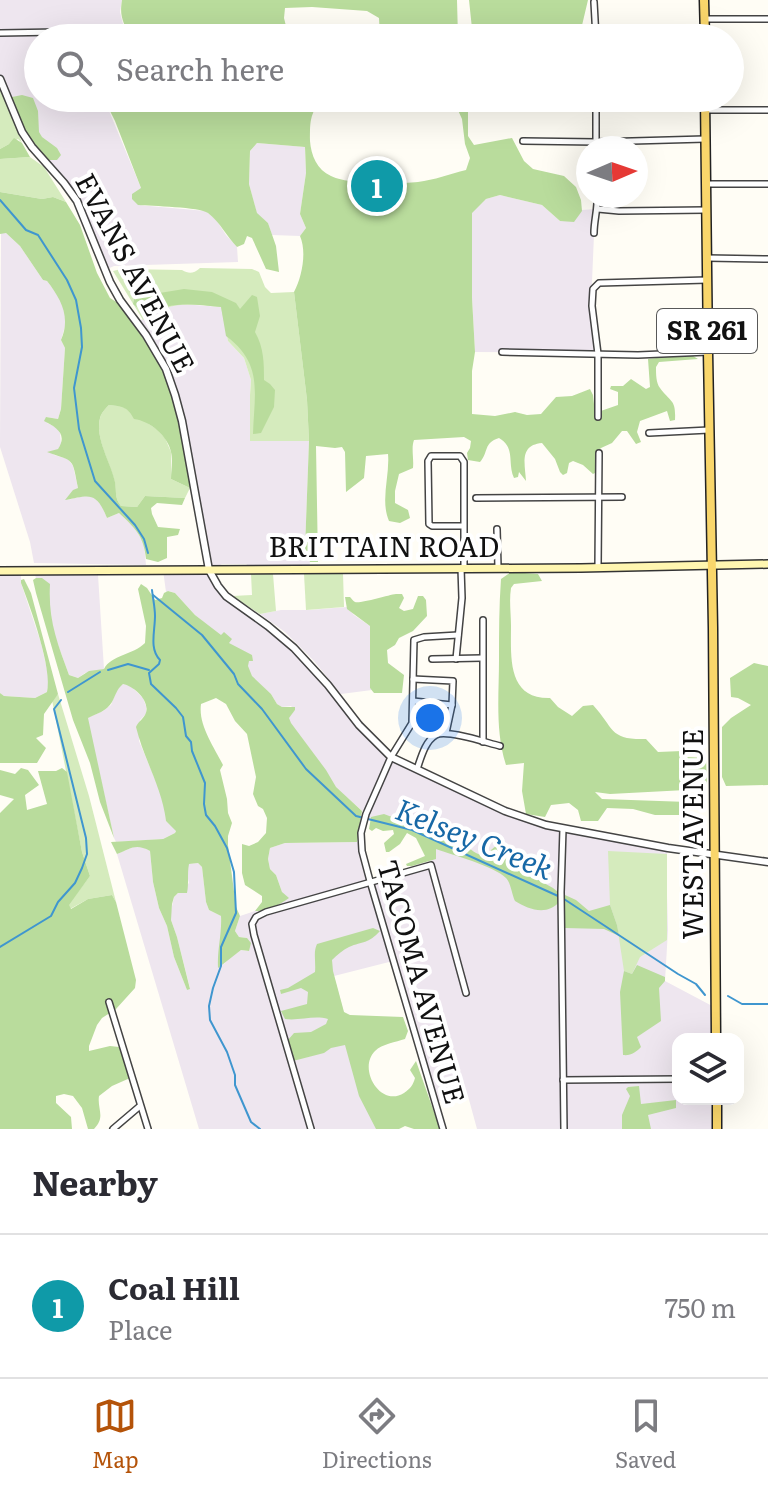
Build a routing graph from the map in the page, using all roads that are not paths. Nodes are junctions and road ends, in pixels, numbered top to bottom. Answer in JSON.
{"nodes":[{"id":1,"x":704,"y":0,"type":"edge"},
{"id":2,"x":594,"y":2,"type":"edge"},
{"id":3,"x":704,"y":19,"type":"junction"},
{"id":4,"x":768,"y":19,"type":"edge"},
{"id":5,"x":595,"y":24,"type":"edge"},
{"id":6,"x":704,"y":24,"type":"edge"},
{"id":7,"x":0,"y":33,"type":"edge"},
{"id":8,"x":24,"y":33,"type":"edge"},
{"id":9,"x":0,"y":79,"type":"edge"},
{"id":10,"x":744,"y":110,"type":"edge"},
{"id":11,"x":768,"y":110,"type":"edge"},
{"id":12,"x":596,"y":112,"type":"edge"},
{"id":13,"x":705,"y":112,"type":"edge"},
{"id":14,"x":596,"y":136,"type":"edge"},
{"id":15,"x":705,"y":139,"type":"junction"},
{"id":16,"x":523,"y":141,"type":"dead end"},
{"id":17,"x":648,"y":142,"type":"edge"},
{"id":18,"x":576,"y":144,"type":"edge"},
{"id":19,"x":706,"y":184,"type":"junction"},
{"id":20,"x":768,"y":184,"type":"edge"},
{"id":21,"x":598,"y":209,"type":"joint"},
{"id":22,"x":706,"y":210,"type":"junction"},
{"id":23,"x":594,"y":233,"type":"dead end"},
{"id":24,"x":707,"y":258,"type":"junction"},
{"id":25,"x":768,"y":259,"type":"edge"},
{"id":26,"x":707,"y":280,"type":"junction"},
{"id":27,"x":502,"y":352,"type":"dead end"},
{"id":28,"x":708,"y":352,"type":"junction"},
{"id":29,"x":598,"y":354,"type":"junction"},
{"id":30,"x":598,"y":417,"type":"dead end"},
{"id":31,"x":709,"y":430,"type":"junction"},
{"id":32,"x":649,"y":433,"type":"dead end"},
{"id":33,"x":599,"y":453,"type":"dead end"},
{"id":34,"x":598,"y":497,"type":"junction"},
{"id":35,"x":622,"y":497,"type":"dead end"},
{"id":36,"x":476,"y":498,"type":"dead end"},
{"id":37,"x":464,"y":526,"type":"junction"},
{"id":38,"x":497,"y":529,"type":"dead end"},
{"id":39,"x":712,"y":564,"type":"junction"},
{"id":40,"x":768,"y":564,"type":"edge"},
{"id":41,"x":498,"y":567,"type":"junction"},
{"id":42,"x":598,"y":567,"type":"junction"},
{"id":43,"x":462,"y":568,"type":"junction"},
{"id":44,"x":209,"y":570,"type":"junction"},
{"id":45,"x":0,"y":571,"type":"edge"},
{"id":46,"x":483,"y":620,"type":"dead end"},
{"id":47,"x":458,"y":635,"type":"junction"},
{"id":48,"x":482,"y":658,"type":"junction"},
{"id":49,"x":432,"y":659,"type":"dead end"},
{"id":50,"x":456,"y":659,"type":"junction"},
{"id":51,"x":413,"y":679,"type":"junction"},
{"id":52,"x":413,"y":701,"type":"junction"},
{"id":53,"x":452,"y":705,"type":"junction"},
{"id":54,"x":446,"y":733,"type":"junction"},
{"id":55,"x":483,"y":742,"type":"junction"},
{"id":56,"x":500,"y":746,"type":"dead end"},
{"id":57,"x":391,"y":757,"type":"junction"},
{"id":58,"x":417,"y":769,"type":"junction"},
{"id":59,"x":563,"y":829,"type":"junction"},
{"id":60,"x":714,"y":855,"type":"junction"},
{"id":61,"x":768,"y":862,"type":"edge"},
{"id":62,"x":370,"y":881,"type":"junction"},
{"id":63,"x":466,"y":993,"type":"dead end"},
{"id":64,"x":109,"y":1002,"type":"dead end"},
{"id":65,"x":716,"y":1033,"type":"edge"},
{"id":66,"x":672,"y":1079,"type":"edge"},
{"id":67,"x":563,"y":1080,"type":"junction"},
{"id":68,"x":717,"y":1105,"type":"edge"},
{"id":69,"x":140,"y":1106,"type":"junction"},
{"id":70,"x":113,"y":1129,"type":"edge"},
{"id":71,"x":148,"y":1129,"type":"edge"},
{"id":72,"x":311,"y":1129,"type":"edge"},
{"id":73,"x":443,"y":1129,"type":"edge"},
{"id":74,"x":564,"y":1129,"type":"edge"},
{"id":75,"x":717,"y":1129,"type":"edge"}],
"edges":[{"from":1,"to":3,"type":"main road"},
{"from":2,"to":5,"type":"street"},
{"from":3,"to":4,"type":"street"},
{"from":3,"to":6,"type":"main road"},
{"from":7,"to":8,"type":"street"},
{"from":9,"to":44,"type":"street","name":"EVANS AVENUE"},
{"from":10,"to":11,"type":"street"},
{"from":12,"to":14,"type":"street"},
{"from":13,"to":15,"type":"main road","number":"SR 261"},
{"from":15,"to":17,"type":"street"},
{"from":15,"to":19,"type":"main road","number":"SR 261"},
{"from":16,"to":18,"type":"street"},
{"from":19,"to":20,"type":"street"},
{"from":19,"to":22,"type":"main road","number":"SR 261"},
{"from":21,"to":22,"type":"street"},
{"from":21,"to":23,"type":"street"},
{"from":22,"to":24,"type":"main road","number":"SR 261"},
{"from":24,"to":25,"type":"street"},
{"from":24,"to":26,"type":"main road","number":"SR 261"},
{"from":26,"to":28,"type":"main road","number":"SR 261"},
{"from":26,"to":29,"type":"street"},
{"from":27,"to":29,"type":"street"},
{"from":28,"to":29,"type":"street"},
{"from":28,"to":31,"type":"main road","number":"SR 261"},
{"from":29,"to":30,"type":"street"},
{"from":31,"to":32,"type":"street"},
{"from":31,"to":39,"type":"main road","number":"SR 261"},
{"from":33,"to":34,"type":"street"},
{"from":34,"to":35,"type":"street"},
{"from":34,"to":36,"type":"street"},
{"from":34,"to":42,"type":"street"},
{"from":37,"to":37,"type":"street"},
{"from":37,"to":43,"type":"street"},
{"from":38,"to":41,"type":"street"},
{"from":39,"to":40,"type":"main road","name":"BRITTAIN ROAD"},
{"from":39,"to":42,"type":"main road","name":"BRITTAIN ROAD"},
{"from":39,"to":60,"type":"main road","name":"WEST AVENUE","number":"SR 261"},
{"from":41,"to":42,"type":"main road","name":"BRITTAIN ROAD"},
{"from":41,"to":43,"type":"main road","name":"BRITTAIN ROAD"},
{"from":43,"to":44,"type":"main road","name":"BRITTAIN ROAD"},
{"from":43,"to":47,"type":"street"},
{"from":44,"to":45,"type":"main road","name":"BRITTAIN ROAD"},
{"from":44,"to":57,"type":"street","name":"EVANS AVENUE"},
{"from":46,"to":48,"type":"street"},
{"from":47,"to":50,"type":"street"},
{"from":47,"to":51,"type":"street","name":"TACOMA AVENUE"},
{"from":48,"to":50,"type":"street"},
{"from":48,"to":55,"type":"street"},
{"from":49,"to":50,"type":"street"},
{"from":51,"to":52,"type":"street","name":"TACOMA AVENUE"},
{"from":51,"to":53,"type":"street"},
{"from":52,"to":53,"type":"street"},
{"from":52,"to":57,"type":"street","name":"TACOMA AVENUE"},
{"from":53,"to":54,"type":"street"},
{"from":54,"to":55,"type":"street"},
{"from":54,"to":58,"type":"street"},
{"from":55,"to":56,"type":"street"},
{"from":57,"to":58,"type":"street"},
{"from":57,"to":62,"type":"street","name":"TACOMA AVENUE"},
{"from":58,"to":59,"type":"street"},
{"from":59,"to":60,"type":"street"},
{"from":59,"to":67,"type":"street"},
{"from":60,"to":61,"type":"street"},
{"from":60,"to":65,"type":"main road","name":"WEST AVENUE","number":"SR 261"},
{"from":62,"to":63,"type":"street"},
{"from":62,"to":72,"type":"street"},
{"from":62,"to":73,"type":"street","name":"TACOMA AVENUE"},
{"from":64,"to":69,"type":"street"},
{"from":66,"to":67,"type":"street"},
{"from":67,"to":74,"type":"street"},
{"from":68,"to":75,"type":"main road"},
{"from":69,"to":70,"type":"street"},
{"from":69,"to":71,"type":"street"}]}
